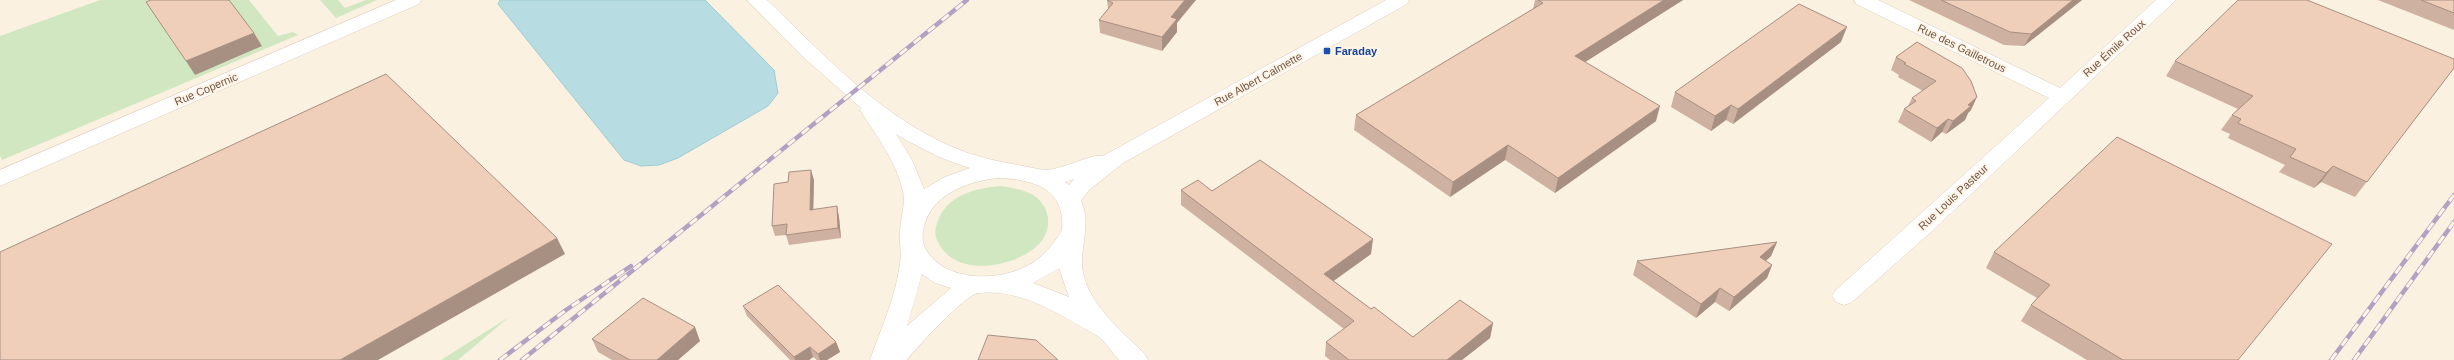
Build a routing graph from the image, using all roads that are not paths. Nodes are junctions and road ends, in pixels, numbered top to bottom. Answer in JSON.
{"nodes":[{"id":1,"x":412,"y":0,"type":"edge"},
{"id":2,"x":756,"y":0,"type":"edge"},
{"id":3,"x":1400,"y":0,"type":"edge"},
{"id":4,"x":1863,"y":0,"type":"edge"},
{"id":5,"x":2167,"y":0,"type":"edge"},
{"id":6,"x":2061,"y":96,"type":"junction"},
{"id":7,"x":866,"y":104,"type":"junction"},
{"id":8,"x":1115,"y":158,"type":"junction"},
{"id":9,"x":1004,"y":170,"type":"junction"},
{"id":10,"x":1040,"y":177,"type":"junction"},
{"id":11,"x":0,"y":179,"type":"edge"},
{"id":12,"x":1069,"y":201,"type":"junction"},
{"id":13,"x":913,"y":220,"type":"junction"},
{"id":14,"x":1072,"y":233,"type":"junction"},
{"id":15,"x":913,"y":248,"type":"junction"},
{"id":16,"x":977,"y":285,"type":"junction"},
{"id":17,"x":1844,"y":296,"type":"dead end"},
{"id":18,"x":1108,"y":332,"type":"junction"},
{"id":19,"x":883,"y":360,"type":"edge"},
{"id":20,"x":893,"y":360,"type":"edge"},
{"id":21,"x":1135,"y":360,"type":"edge"}],
"edges":[{"from":1,"to":11,"type":"street","name":"Rue Copernic"},
{"from":2,"to":7,"type":"street"},
{"from":3,"to":8,"type":"street","name":"Rue Albert Calmette"},
{"from":4,"to":6,"type":"street","name":"Rue des Gailletrous"},
{"from":5,"to":6,"type":"street","name":"Rue Émile Roux"},
{"from":6,"to":17,"type":"street","name":"Rue Louis Pasteur"},
{"from":7,"to":9,"type":"street"},
{"from":7,"to":13,"type":"street"},
{"from":8,"to":10,"type":"street","name":"Rue Albert Calmette"},
{"from":8,"to":12,"type":"street","name":"Rue Albert Calmette"},
{"from":9,"to":10,"type":"street"},
{"from":9,"to":13,"type":"street"},
{"from":10,"to":12,"type":"street"},
{"from":12,"to":14,"type":"street"},
{"from":13,"to":15,"type":"street"},
{"from":14,"to":16,"type":"street"},
{"from":14,"to":18,"type":"street"},
{"from":15,"to":16,"type":"street"},
{"from":15,"to":19,"type":"street"},
{"from":16,"to":18,"type":"street"},
{"from":16,"to":20,"type":"street"},
{"from":18,"to":21,"type":"street"}]}
